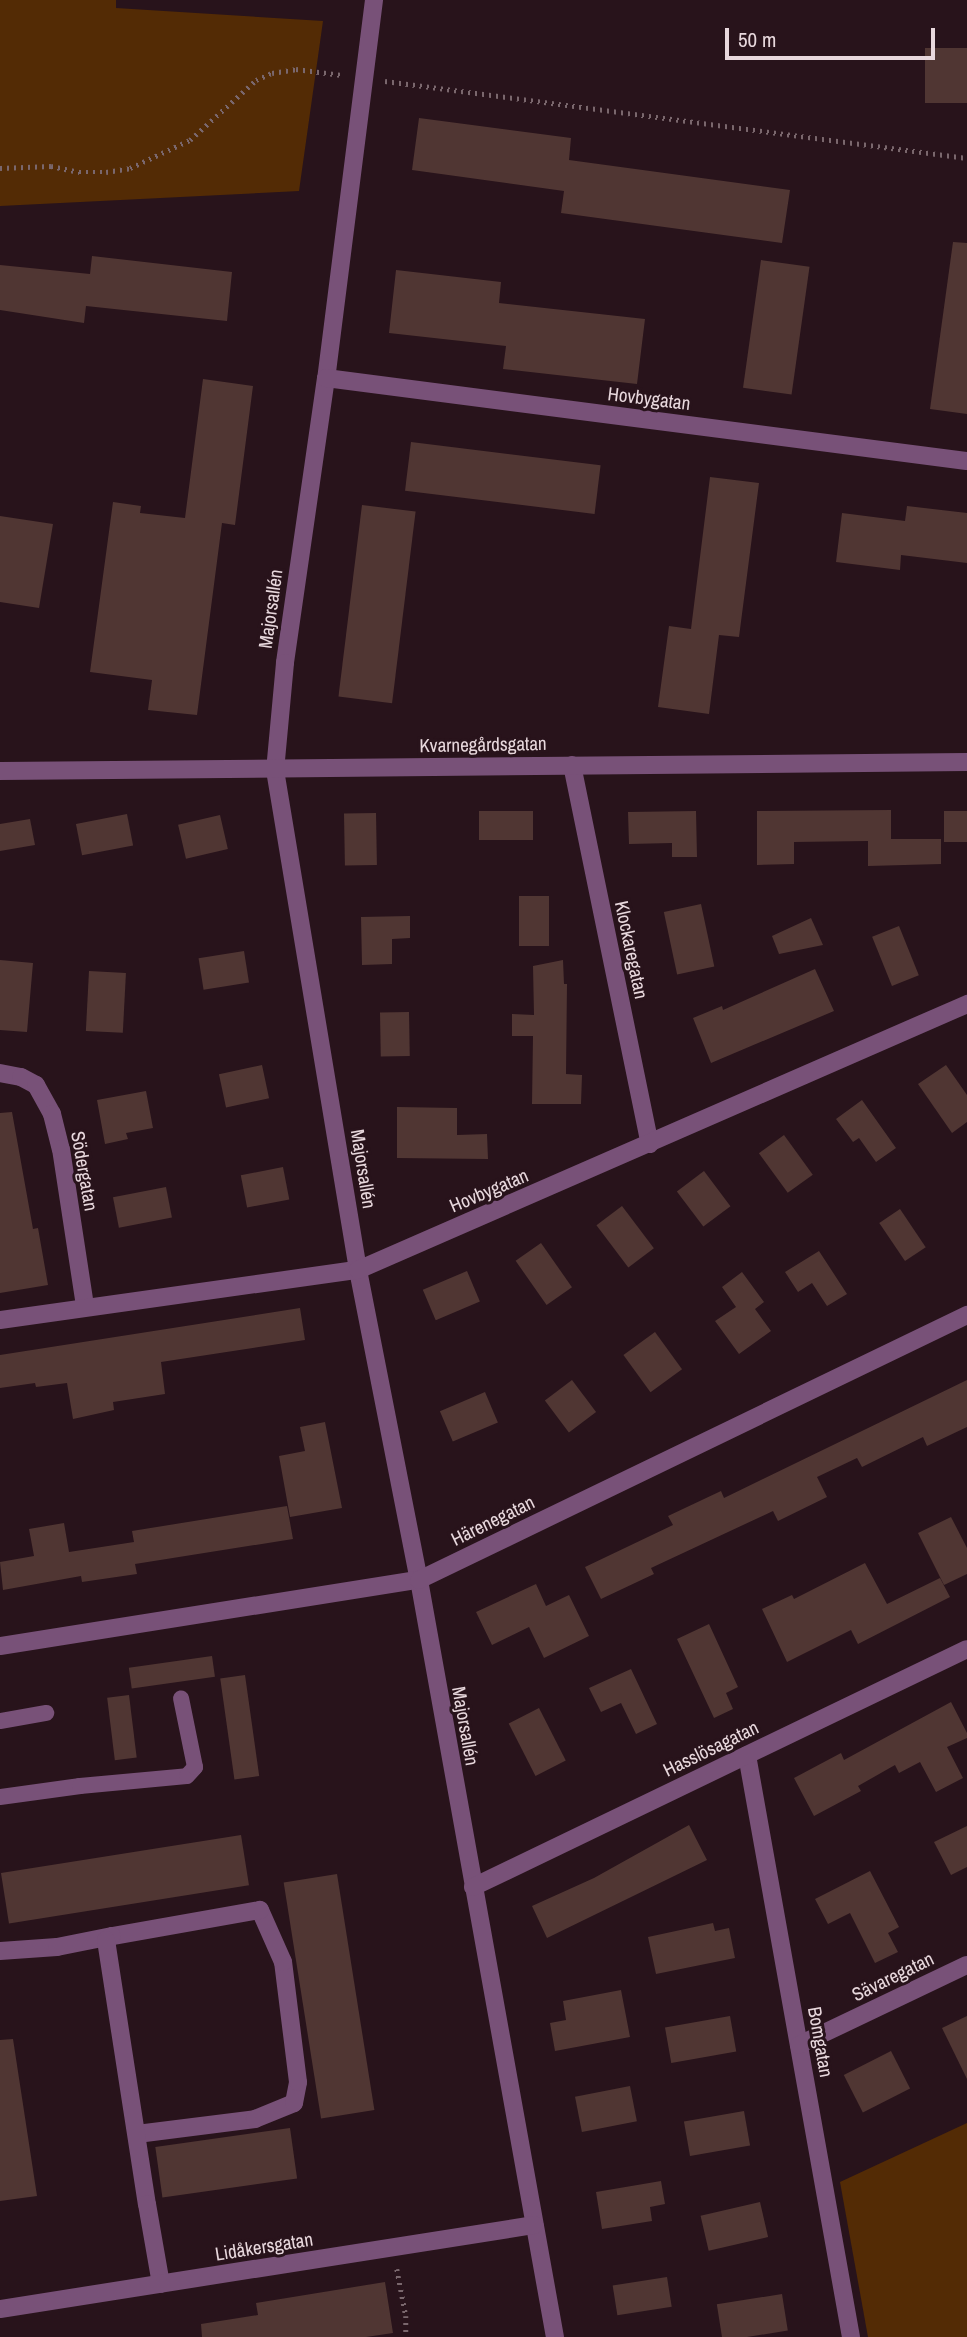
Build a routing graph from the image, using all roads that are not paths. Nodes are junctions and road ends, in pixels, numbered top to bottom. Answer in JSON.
{"nodes":[{"id":1,"x":374,"y":0,"type":"edge"},
{"id":2,"x":326,"y":378,"type":"junction"},
{"id":3,"x":967,"y":461,"type":"edge"},
{"id":4,"x":967,"y":762,"type":"edge"},
{"id":5,"x":572,"y":765,"type":"junction"},
{"id":6,"x":275,"y":770,"type":"junction"},
{"id":7,"x":0,"y":771,"type":"edge"},
{"id":8,"x":967,"y":1004,"type":"edge"},
{"id":9,"x":0,"y":1073,"type":"edge"},
{"id":10,"x":650,"y":1144,"type":"junction"},
{"id":11,"x":358,"y":1270,"type":"junction"},
{"id":12,"x":85,"y":1306,"type":"junction"},
{"id":13,"x":967,"y":1315,"type":"edge"},
{"id":14,"x":0,"y":1320,"type":"edge"},
{"id":15,"x":419,"y":1580,"type":"junction"},
{"id":16,"x":0,"y":1646,"type":"edge"},
{"id":17,"x":967,"y":1649,"type":"edge"},
{"id":18,"x":181,"y":1698,"type":"dead end"},
{"id":19,"x":46,"y":1713,"type":"dead end"},
{"id":20,"x":0,"y":1721,"type":"edge"},
{"id":21,"x":747,"y":1755,"type":"junction"},
{"id":22,"x":0,"y":1797,"type":"edge"},
{"id":23,"x":473,"y":1887,"type":"junction"},
{"id":24,"x":113,"y":1936,"type":"junction"},
{"id":25,"x":0,"y":1951,"type":"edge"},
{"id":26,"x":967,"y":1965,"type":"edge"},
{"id":27,"x":799,"y":2046,"type":"junction"},
{"id":28,"x":137,"y":2134,"type":"junction"},
{"id":29,"x":534,"y":2225,"type":"junction"},
{"id":30,"x":161,"y":2284,"type":"junction"},
{"id":31,"x":0,"y":2309,"type":"edge"},
{"id":32,"x":555,"y":2337,"type":"edge"},
{"id":33,"x":851,"y":2337,"type":"edge"}],
"edges":[{"from":1,"to":2,"type":"street","name":"Majorsallén"},
{"from":2,"to":3,"type":"street","name":"Hovbygatan"},
{"from":2,"to":6,"type":"street","name":"Majorsallén"},
{"from":4,"to":5,"type":"street","name":"Kvarnegårdsgatan"},
{"from":5,"to":6,"type":"street","name":"Kvarnegårdsgatan"},
{"from":5,"to":10,"type":"street","name":"Klockaregatan"},
{"from":6,"to":7,"type":"street","name":"Kvarnegårdsgatan"},
{"from":6,"to":11,"type":"street","name":"Majorsallén"},
{"from":8,"to":10,"type":"street","name":"Hovbygatan"},
{"from":9,"to":12,"type":"street","name":"Södergatan"},
{"from":10,"to":11,"type":"street","name":"Hovbygatan"},
{"from":11,"to":12,"type":"street","name":"Hovbygatan"},
{"from":11,"to":15,"type":"street","name":"Majorsallén"},
{"from":12,"to":14,"type":"street","name":"Hovbygatan"},
{"from":13,"to":15,"type":"street","name":"Härenegatan"},
{"from":15,"to":16,"type":"street","name":"Härenegatan"},
{"from":15,"to":23,"type":"street","name":"Majorsallén"},
{"from":17,"to":21,"type":"street","name":"Hasslösagatan"},
{"from":18,"to":22,"type":"lane"},
{"from":19,"to":20,"type":"lane"},
{"from":21,"to":23,"type":"street","name":"Hasslösagatan"},
{"from":21,"to":27,"type":"street","name":"Bomgatan"},
{"from":23,"to":29,"type":"street","name":"Majorsallén"},
{"from":24,"to":25,"type":"street"},
{"from":24,"to":28,"type":"street"},
{"from":24,"to":28,"type":"street"},
{"from":26,"to":27,"type":"street","name":"Sävaregatan"},
{"from":27,"to":33,"type":"street","name":"Bomgatan"},
{"from":28,"to":30,"type":"street"},
{"from":29,"to":30,"type":"street","name":"Lidåkersgatan"},
{"from":29,"to":32,"type":"street","name":"Majorsallén"},
{"from":30,"to":31,"type":"street","name":"Lidåkersgatan"}]}
